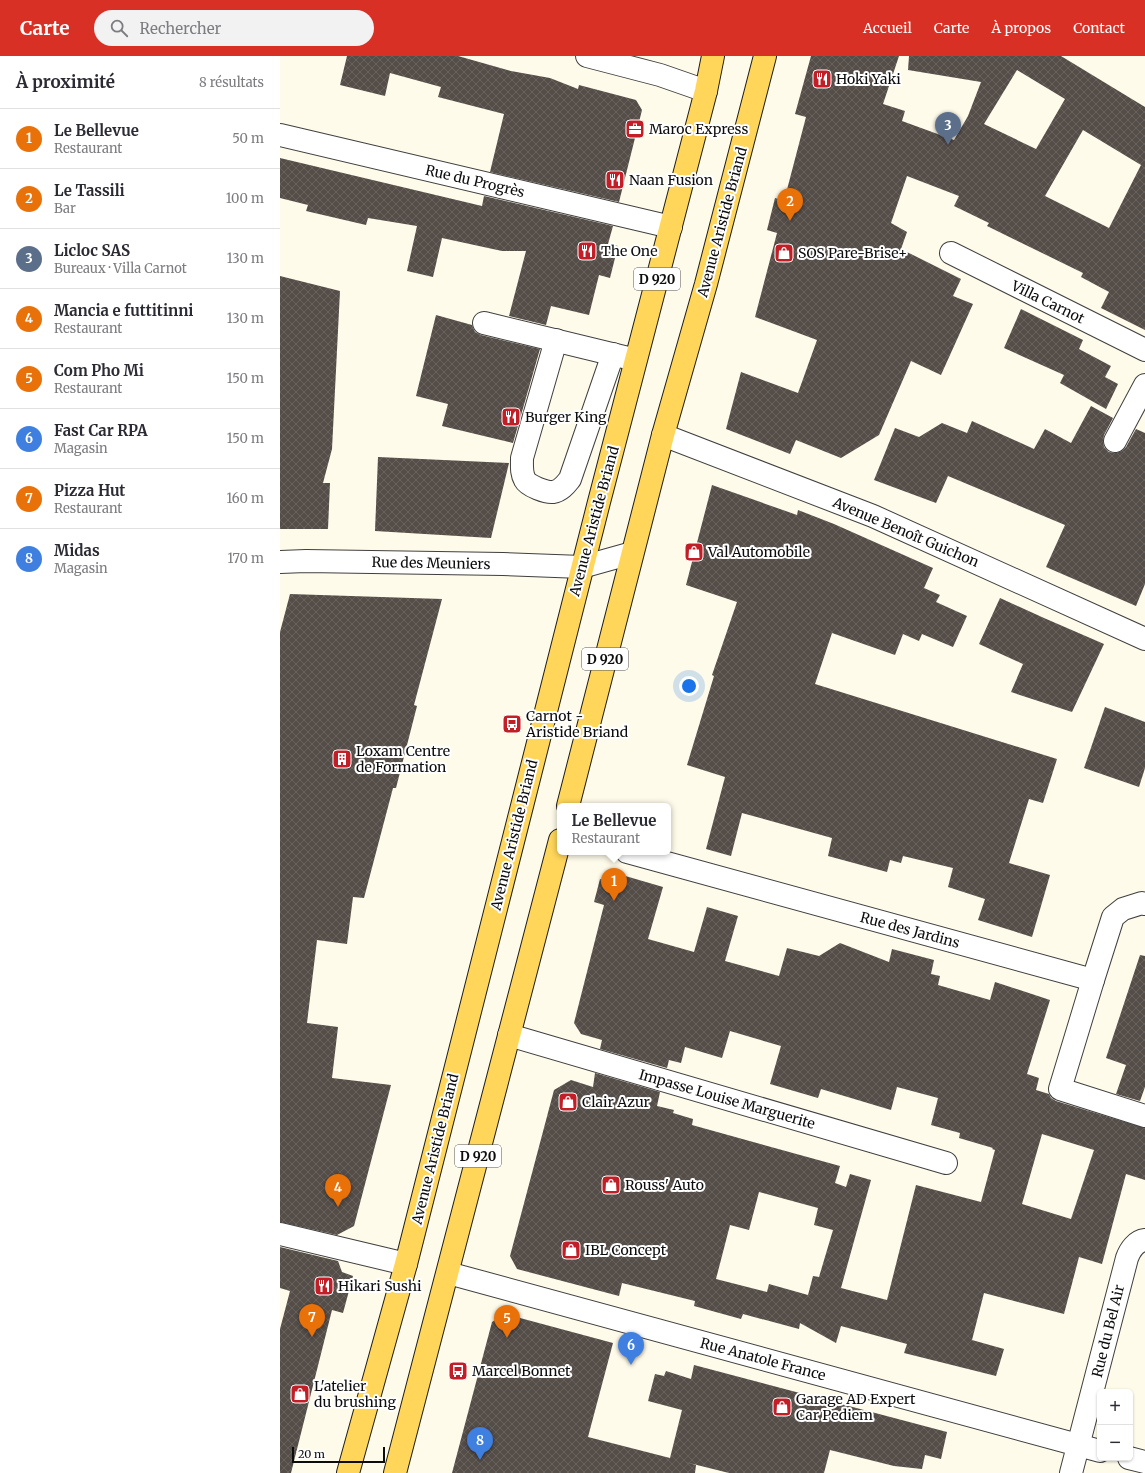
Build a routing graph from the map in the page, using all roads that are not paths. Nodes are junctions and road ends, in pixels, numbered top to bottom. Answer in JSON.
{"nodes":[{"id":1,"x":587,"y":56,"type":"edge"},
{"id":2,"x":713,"y":56,"type":"edge"},
{"id":3,"x":765,"y":56,"type":"edge"},
{"id":4,"x":706,"y":91,"type":"junction"},
{"id":5,"x":280,"y":135,"type":"edge"},
{"id":6,"x":671,"y":227,"type":"junction"},
{"id":7,"x":951,"y":253,"type":"dead end"},
{"id":8,"x":484,"y":323,"type":"dead end"},
{"id":9,"x":556,"y":340,"type":"junction"},
{"id":10,"x":1145,"y":350,"type":"edge"},
{"id":11,"x":613,"y":354,"type":"junction"},
{"id":12,"x":636,"y":360,"type":"junction"},
{"id":13,"x":1145,"y":385,"type":"edge"},
{"id":14,"x":663,"y":435,"type":"junction"},
{"id":15,"x":1115,"y":441,"type":"dead end"},
{"id":16,"x":632,"y":553,"type":"junction"},
{"id":17,"x":280,"y":562,"type":"edge"},
{"id":18,"x":582,"y":567,"type":"junction"},
{"id":19,"x":1145,"y":638,"type":"edge"},
{"id":20,"x":569,"y":803,"type":"edge"},
{"id":21,"x":557,"y":851,"type":"edge"},
{"id":22,"x":638,"y":855,"type":"edge"},
{"id":23,"x":1145,"y":904,"type":"edge"},
{"id":24,"x":1093,"y":980,"type":"junction"},
{"id":25,"x":508,"y":1035,"type":"junction"},
{"id":26,"x":1145,"y":1116,"type":"edge"},
{"id":27,"x":946,"y":1163,"type":"dead end"},
{"id":28,"x":280,"y":1234,"type":"edge"},
{"id":29,"x":1143,"y":1240,"type":"edge"},
{"id":30,"x":406,"y":1264,"type":"junction"},
{"id":31,"x":448,"y":1274,"type":"junction"},
{"id":32,"x":1078,"y":1445,"type":"junction"},
{"id":33,"x":1097,"y":1450,"type":"edge"},
{"id":34,"x":1133,"y":1459,"type":"edge"},
{"id":35,"x":1145,"y":1462,"type":"edge"},
{"id":36,"x":348,"y":1473,"type":"edge"},
{"id":37,"x":395,"y":1473,"type":"edge"},
{"id":38,"x":1071,"y":1473,"type":"edge"}],
"edges":[{"from":1,"to":4,"type":"street"},
{"from":2,"to":4,"type":"main road","name":"Avenue Aristide Briand","number":"D 920"},
{"from":3,"to":14,"type":"main road","name":"Avenue Aristide Briand","number":"D 920"},
{"from":4,"to":6,"type":"main road","name":"Avenue Aristide Briand","number":"D 920"},
{"from":5,"to":6,"type":"street","name":"Rue du Progrès"},
{"from":6,"to":12,"type":"main road","name":"Avenue Aristide Briand","number":"D 920"},
{"from":7,"to":10,"type":"street","name":"Villa Carnot"},
{"from":8,"to":9,"type":"street"},
{"from":9,"to":11,"type":"street"},
{"from":9,"to":11,"type":"street"},
{"from":11,"to":12,"type":"street"},
{"from":12,"to":18,"type":"main road","name":"Avenue Aristide Briand","number":"D 920"},
{"from":13,"to":15,"type":"street"},
{"from":14,"to":16,"type":"main road","name":"Avenue Aristide Briand","number":"D 920"},
{"from":14,"to":19,"type":"street","name":"Avenue Benoît Guichon"},
{"from":16,"to":18,"type":"street","name":"Rue des Meuniers"},
{"from":16,"to":20,"type":"main road","name":"Avenue Aristide Briand","number":"D 920"},
{"from":17,"to":18,"type":"street","name":"Rue des Meuniers"},
{"from":18,"to":30,"type":"main road","name":"Avenue Aristide Briand","number":"D 920"},
{"from":21,"to":25,"type":"main road","number":"D 920"},
{"from":22,"to":24,"type":"street","name":"Rue des Jardins"},
{"from":23,"to":24,"type":"street"},
{"from":24,"to":26,"type":"street"},
{"from":25,"to":27,"type":"street","name":"Impasse Louise Marguerite"},
{"from":25,"to":31,"type":"main road","number":"D 920"},
{"from":28,"to":30,"type":"street"},
{"from":29,"to":32,"type":"street","name":"Rue du Bel Air"},
{"from":30,"to":36,"type":"main road","name":"Avenue Aristide Briand","number":"D 920"},
{"from":31,"to":32,"type":"street","name":"Rue Anatole France"},
{"from":31,"to":37,"type":"main road","number":"D 920"},
{"from":32,"to":33,"type":"street","name":"Rue Anatole France"},
{"from":32,"to":38,"type":"street","name":"Rue du Bel Air"},
{"from":34,"to":35,"type":"street"}]}
